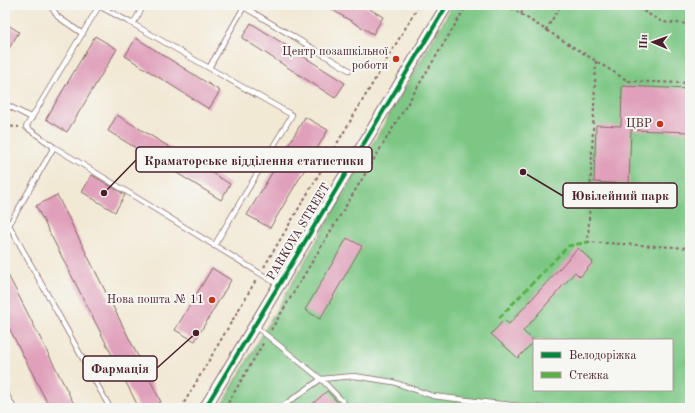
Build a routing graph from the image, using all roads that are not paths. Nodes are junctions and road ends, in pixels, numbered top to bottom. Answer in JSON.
{"nodes":[{"id":1,"x":50,"y":5,"type":"edge"},
{"id":2,"x":144,"y":5,"type":"edge"},
{"id":3,"x":447,"y":5,"type":"edge"},
{"id":4,"x":99,"y":6,"type":"edge"},
{"id":5,"x":245,"y":6,"type":"edge"},
{"id":6,"x":133,"y":24,"type":"junction"},
{"id":7,"x":83,"y":34,"type":"junction"},
{"id":8,"x":209,"y":68,"type":"junction"},
{"id":9,"x":349,"y":70,"type":"dead end"},
{"id":10,"x":5,"y":104,"type":"edge"},
{"id":11,"x":32,"y":118,"type":"junction"},
{"id":12,"x":54,"y":147,"type":"junction"},
{"id":13,"x":7,"y":225,"type":"edge"},
{"id":14,"x":5,"y":232,"type":"edge"},
{"id":15,"x":214,"y":246,"type":"junction"},
{"id":16,"x":279,"y":285,"type":"junction"},
{"id":17,"x":255,"y":326,"type":"junction"},
{"id":18,"x":321,"y":379,"type":"junction"},
{"id":19,"x":5,"y":392,"type":"edge"},
{"id":20,"x":14,"y":408,"type":"edge"},
{"id":21,"x":110,"y":408,"type":"edge"},
{"id":22,"x":205,"y":408,"type":"edge"},
{"id":23,"x":280,"y":408,"type":"edge"},
{"id":24,"x":349,"y":408,"type":"edge"},
{"id":25,"x":543,"y":408,"type":"edge"}],
"edges":[{"from":1,"to":7,"type":"lane"},
{"from":2,"to":6,"type":"lane"},
{"from":3,"to":16,"type":"street","name":"PARKOVA STREET"},
{"from":4,"to":6,"type":"lane"},
{"from":4,"to":7,"type":"lane"},
{"from":5,"to":8,"type":"lane"},
{"from":5,"to":9,"type":"lane"},
{"from":6,"to":8,"type":"lane"},
{"from":7,"to":11,"type":"lane"},
{"from":8,"to":15,"type":"lane"},
{"from":10,"to":11,"type":"lane"},
{"from":11,"to":12,"type":"lane"},
{"from":12,"to":13,"type":"lane"},
{"from":12,"to":15,"type":"lane"},
{"from":13,"to":14,"type":"lane"},
{"from":13,"to":21,"type":"lane"},
{"from":15,"to":16,"type":"lane"},
{"from":16,"to":17,"type":"street","name":"PARKOVA STREET"},
{"from":17,"to":18,"type":"lane"},
{"from":17,"to":22,"type":"street","name":"PARKOVA STREET"},
{"from":18,"to":23,"type":"lane"},
{"from":18,"to":24,"type":"lane"},
{"from":18,"to":25,"type":"lane"},
{"from":19,"to":20,"type":"lane"}]}
